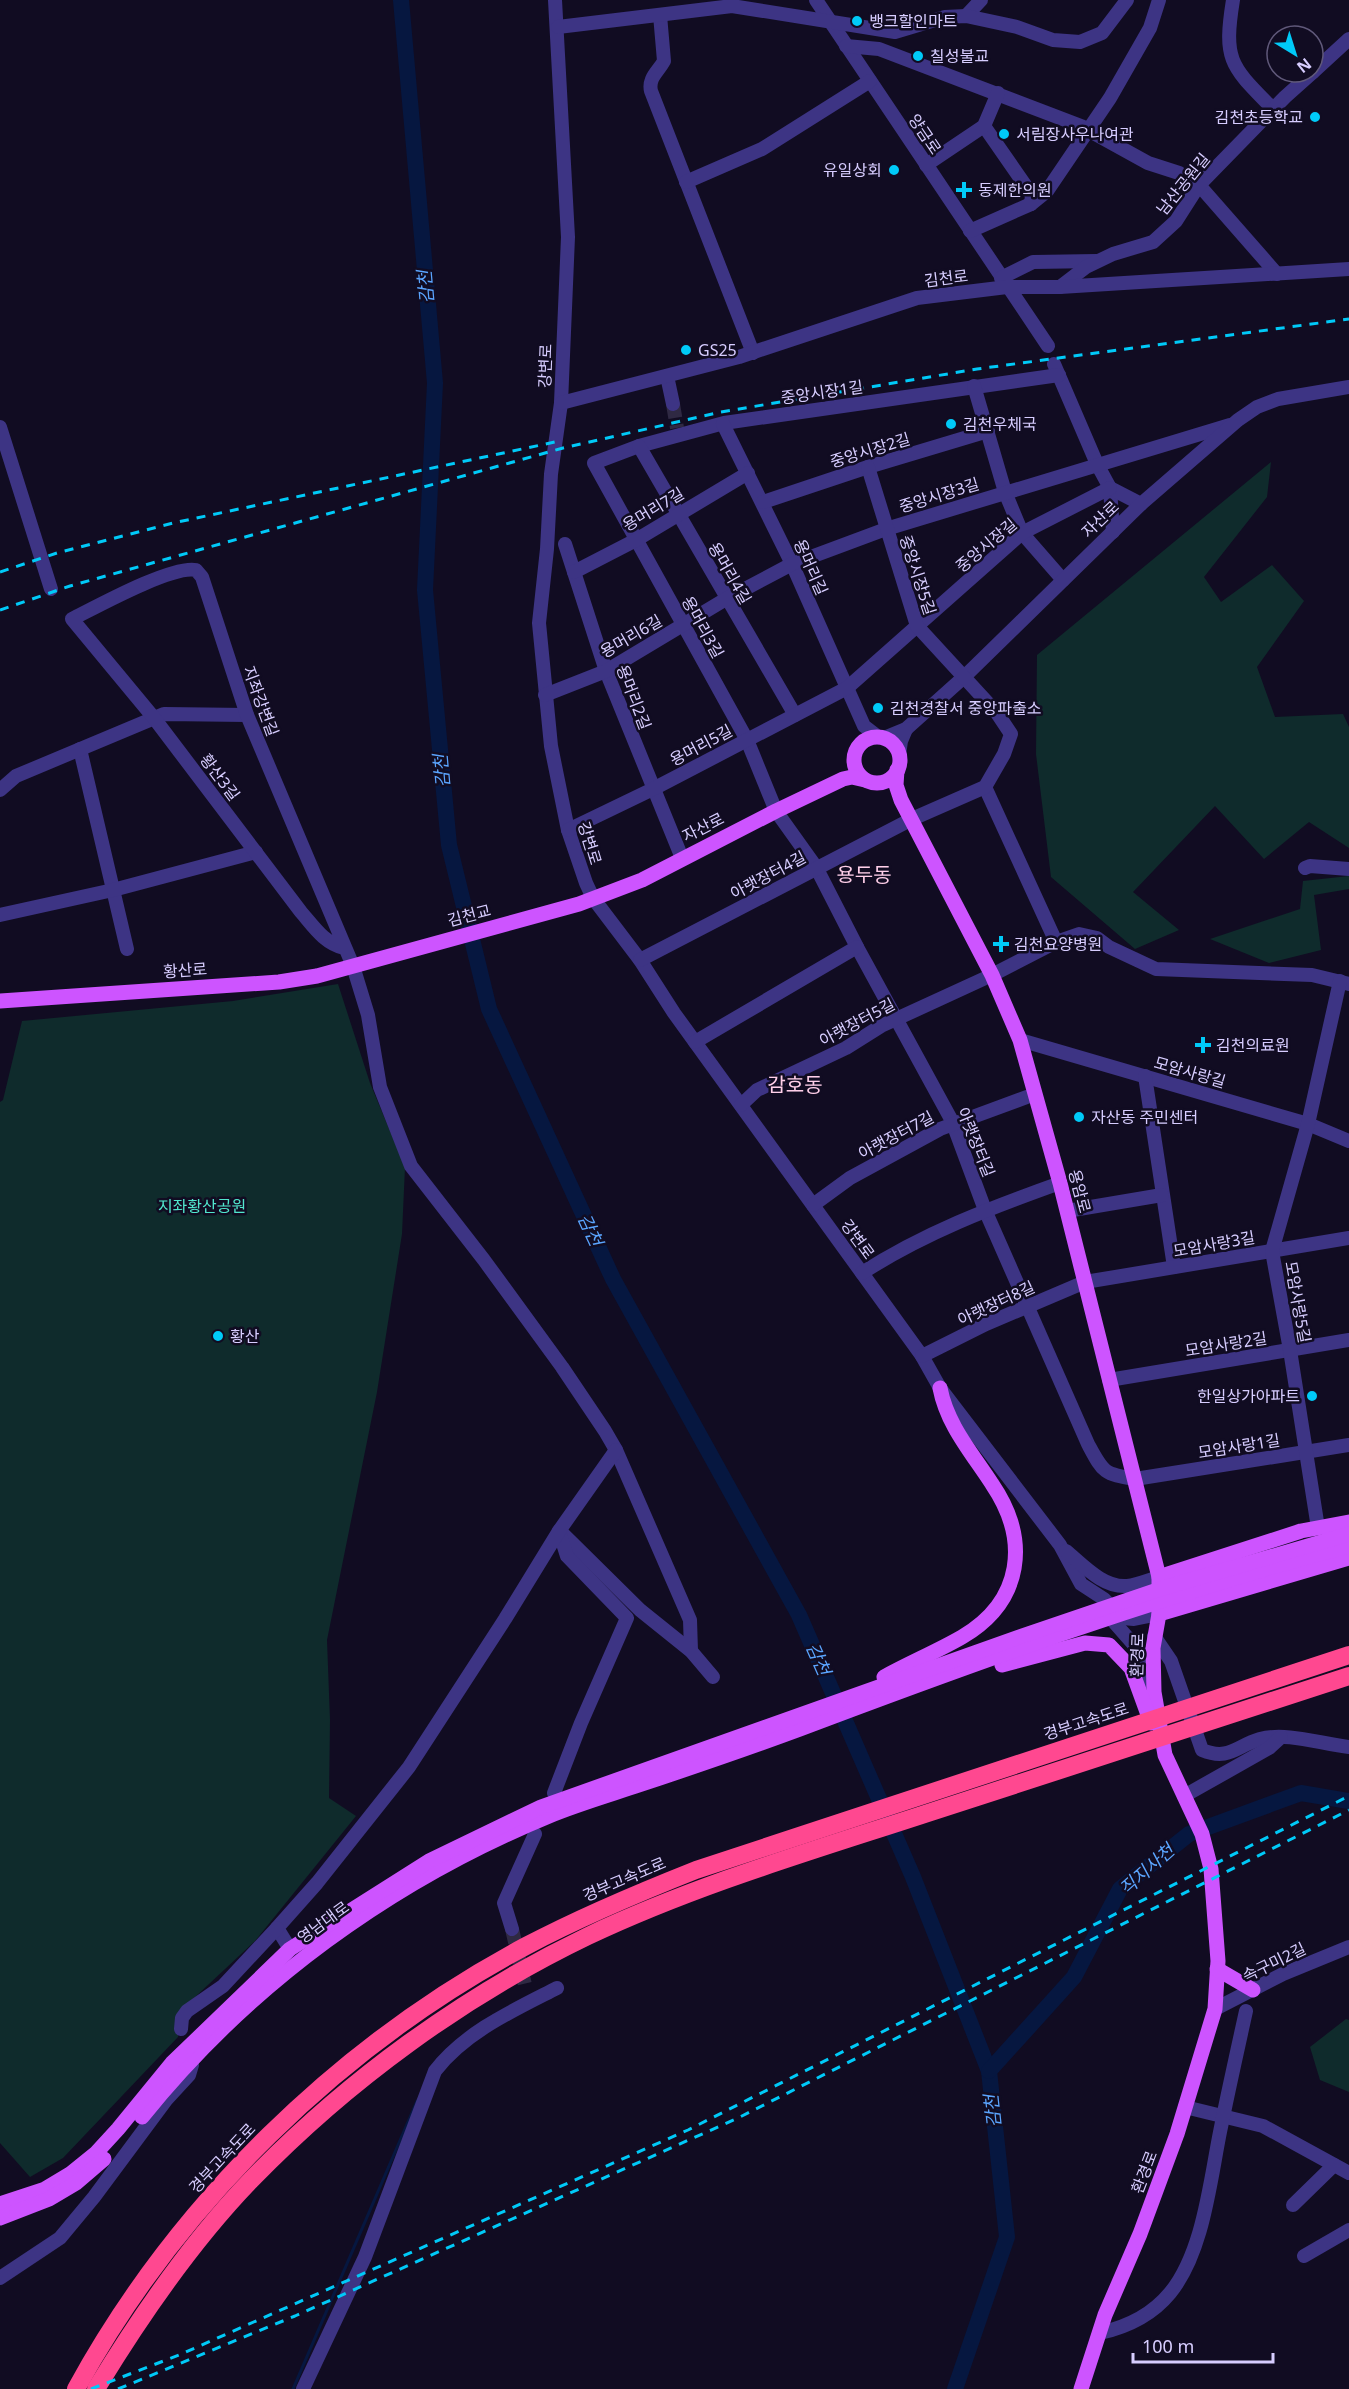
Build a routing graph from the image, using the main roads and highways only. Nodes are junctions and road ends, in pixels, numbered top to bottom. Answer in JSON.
{"nodes":[{"id":1,"x":853,"y":762,"type":"junction"},
{"id":2,"x":898,"y":762,"type":"junction"},
{"id":3,"x":843,"y":779,"type":"junction"},
{"id":4,"x":872,"y":781,"type":"junction"},
{"id":5,"x":901,"y":800,"type":"junction"},
{"id":6,"x":579,"y":904,"type":"joint"},
{"id":7,"x":370,"y":961,"type":"joint"},
{"id":8,"x":0,"y":1001,"type":"edge"},
{"id":9,"x":940,"y":1388,"type":"road end"},
{"id":10,"x":1349,"y":1522,"type":"edge"},
{"id":11,"x":1349,"y":1534,"type":"edge"},
{"id":12,"x":1349,"y":1546,"type":"edge"},
{"id":13,"x":1349,"y":1558,"type":"edge"},
{"id":14,"x":1159,"y":1576,"type":"junction"},
{"id":15,"x":1159,"y":1614,"type":"junction"},
{"id":16,"x":1349,"y":1656,"type":"edge"},
{"id":17,"x":1349,"y":1676,"type":"edge"},
{"id":18,"x":845,"y":1706,"type":"junction"},
{"id":19,"x":731,"y":1747,"type":"junction"},
{"id":20,"x":1165,"y":1755,"type":"junction"},
{"id":21,"x":1218,"y":1965,"type":"junction"},
{"id":22,"x":1253,"y":1990,"type":"road end"},
{"id":23,"x":0,"y":2204,"type":"edge"},
{"id":24,"x":0,"y":2218,"type":"edge"},
{"id":25,"x":76,"y":2389,"type":"edge"},
{"id":26,"x":96,"y":2389,"type":"edge"},
{"id":27,"x":1081,"y":2389,"type":"edge"}],
"edges":[{"from":1,"to":2,"type":"main road"},
{"from":1,"to":3,"type":"main road"},
{"from":1,"to":4,"type":"main road"},
{"from":2,"to":4,"type":"main road"},
{"from":2,"to":5,"type":"main road"},
{"from":3,"to":4,"type":"main road"},
{"from":3,"to":6,"type":"main road","name":"자산로"},
{"from":4,"to":5,"type":"main road"},
{"from":5,"to":14,"type":"main road","name":"용암로"},
{"from":6,"to":7,"type":"main road","name":"김천교"},
{"from":7,"to":8,"type":"main road","name":"황산로"},
{"from":9,"to":18,"type":"main road"},
{"from":10,"to":14,"type":"main road"},
{"from":11,"to":18,"type":"main road"},
{"from":12,"to":18,"type":"main road"},
{"from":13,"to":15,"type":"main road"},
{"from":14,"to":15,"type":"main road","name":"용암로"},
{"from":15,"to":20,"type":"main road","name":"환경로"},
{"from":16,"to":25,"type":"highway","name":"경부고속도로"},
{"from":17,"to":26,"type":"highway"},
{"from":18,"to":19,"type":"main road"},
{"from":18,"to":20,"type":"main road"},
{"from":19,"to":23,"type":"main road","name":"영남대로"},
{"from":19,"to":24,"type":"main road","name":"영남대로"},
{"from":20,"to":21,"type":"main road","name":"환경로"},
{"from":21,"to":22,"type":"main road"},
{"from":21,"to":27,"type":"main road","name":"환경로"}]}
